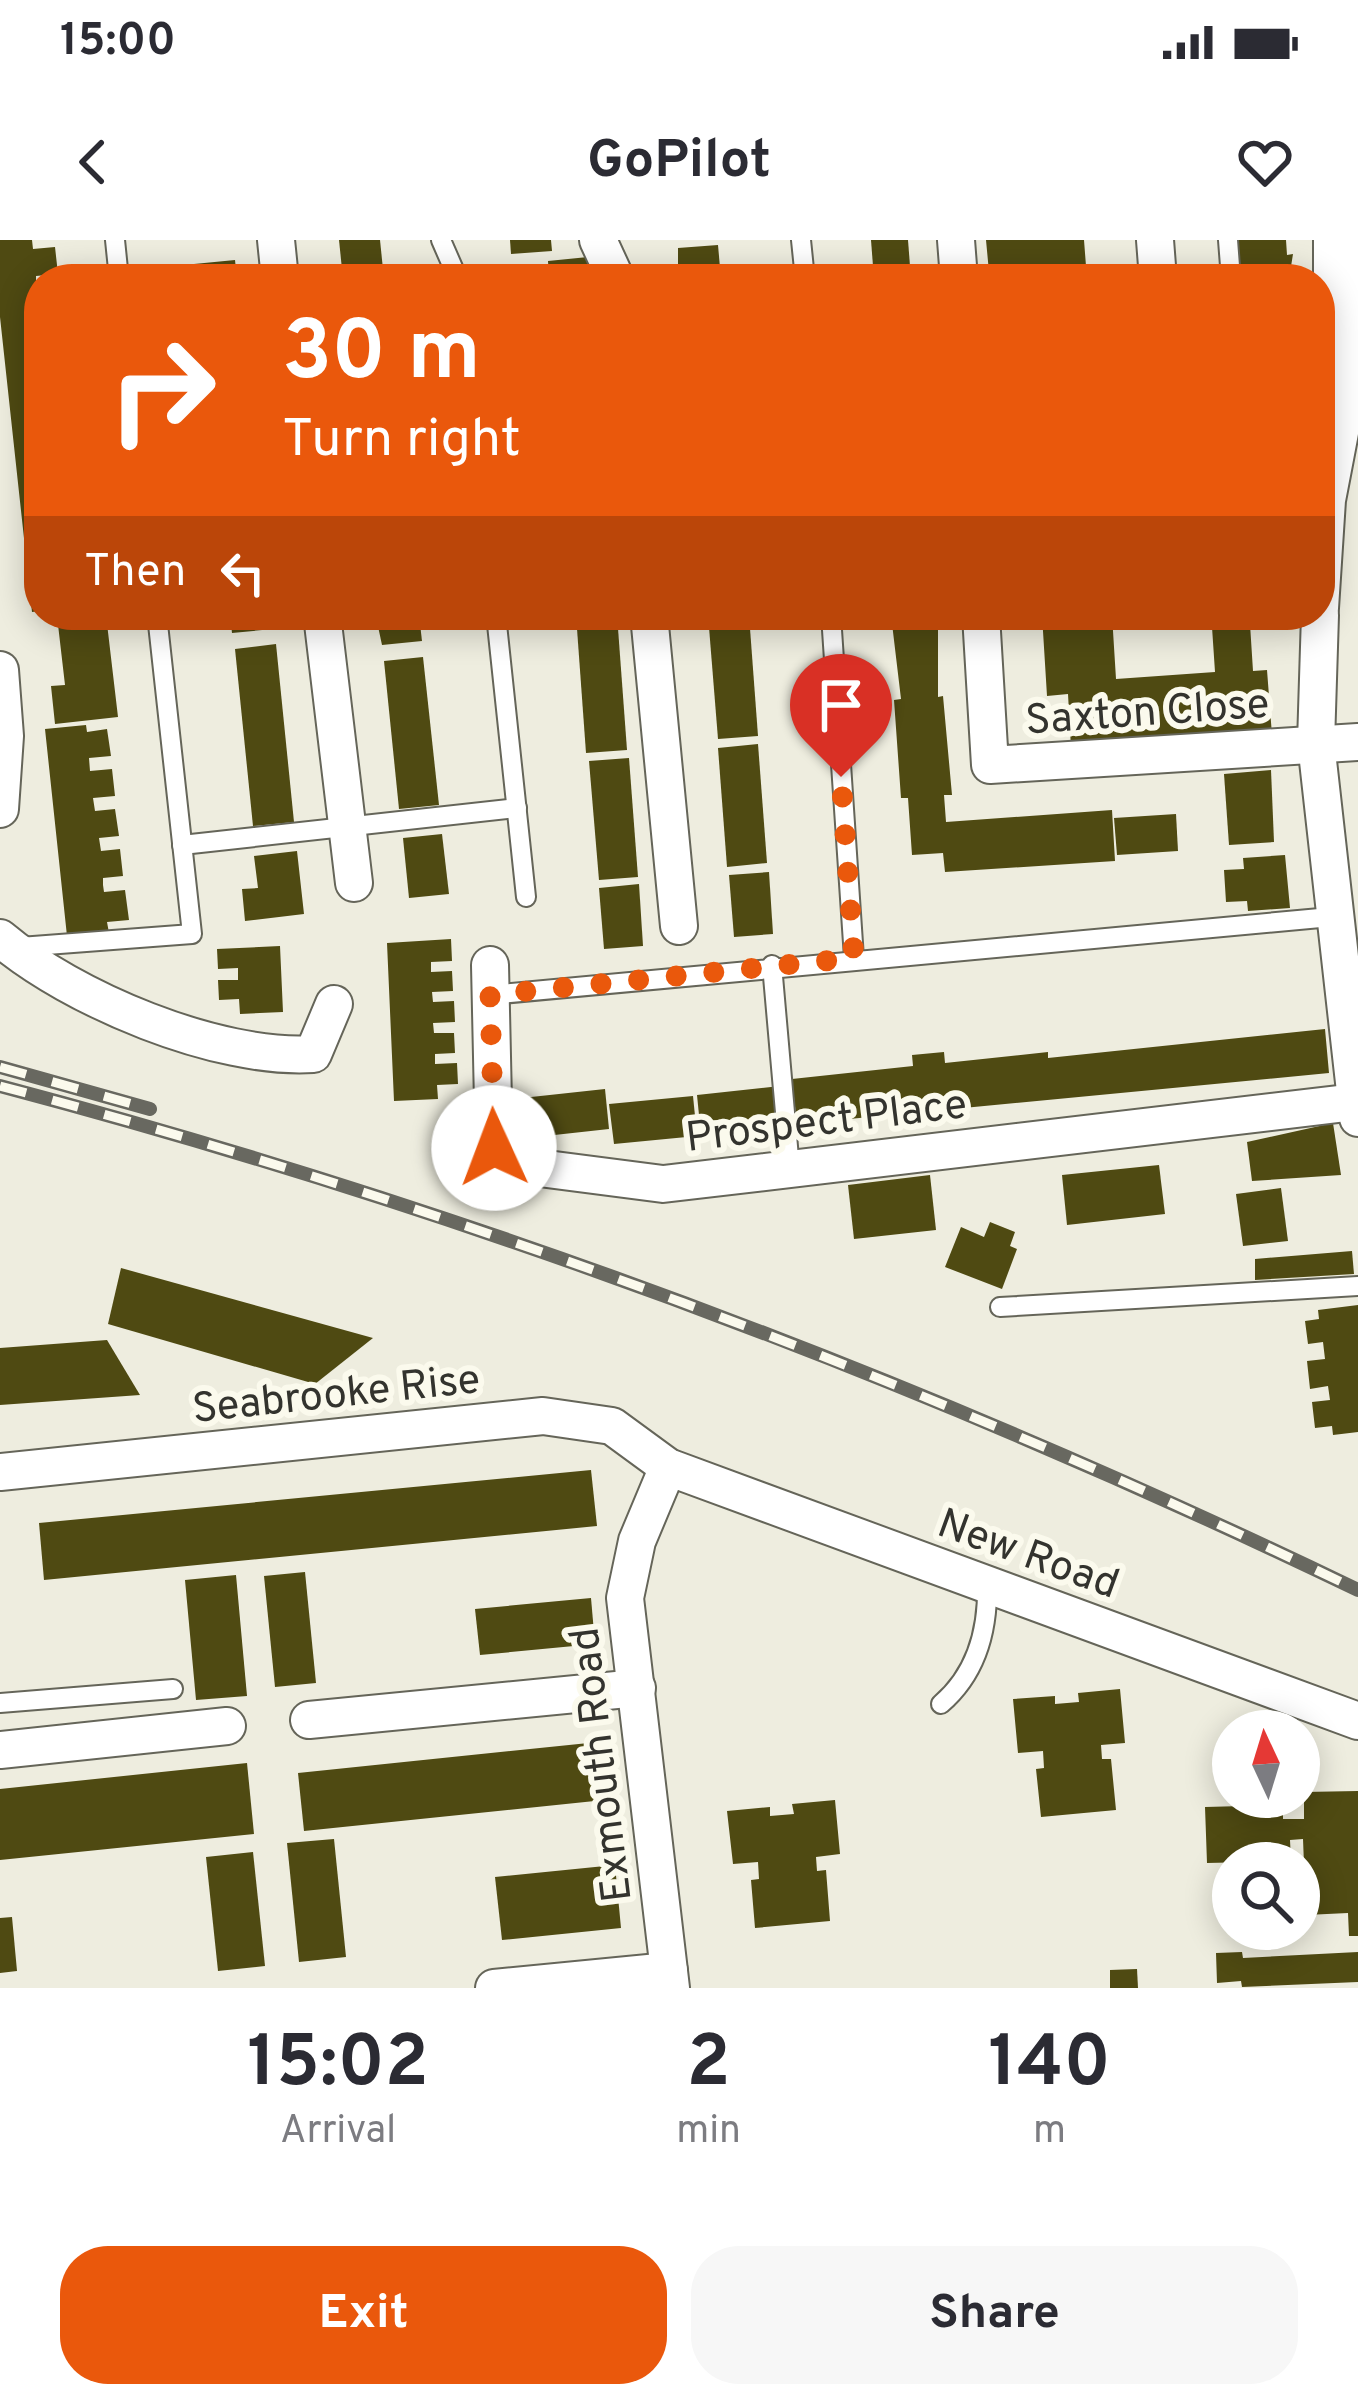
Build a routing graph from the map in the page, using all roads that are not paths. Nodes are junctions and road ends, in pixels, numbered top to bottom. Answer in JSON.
{"nodes":[{"id":1,"x":1344,"y":240,"type":"edge"},
{"id":2,"x":1354,"y":375,"type":"edge"},
{"id":3,"x":1335,"y":463,"type":"edge"},
{"id":4,"x":159,"y":630,"type":"edge"},
{"id":5,"x":324,"y":630,"type":"edge"},
{"id":6,"x":498,"y":630,"type":"edge"},
{"id":7,"x":650,"y":630,"type":"edge"},
{"id":8,"x":832,"y":630,"type":"edge"},
{"id":9,"x":982,"y":630,"type":"edge"},
{"id":10,"x":1319,"y":630,"type":"edge"},
{"id":11,"x":0,"y":670,"type":"edge"},
{"id":12,"x":1358,"y":742,"type":"edge"},
{"id":13,"x":1316,"y":743,"type":"junction"},
{"id":14,"x":517,"y":808,"type":"junction"},
{"id":15,"x":0,"y":809,"type":"edge"},
{"id":16,"x":348,"y":826,"type":"junction"},
{"id":17,"x":182,"y":845,"type":"junction"},
{"id":18,"x":354,"y":883,"type":"dead end"},
{"id":19,"x":526,"y":897,"type":"dead end"},
{"id":20,"x":1331,"y":917,"type":"junction"},
{"id":21,"x":679,"y":926,"type":"dead end"},
{"id":22,"x":6,"y":942,"type":"edge"},
{"id":23,"x":854,"y":958,"type":"junction"},
{"id":24,"x":772,"y":965,"type":"junction"},
{"id":25,"x":490,"y":980,"type":"joint"},
{"id":26,"x":334,"y":1004,"type":"dead end"},
{"id":27,"x":1352,"y":1035,"type":"edge"},
{"id":28,"x":1357,"y":1110,"type":"edge"},
{"id":29,"x":790,"y":1169,"type":"junction"},
{"id":30,"x":1358,"y":1286,"type":"edge"},
{"id":31,"x":1000,"y":1306,"type":"dead end"},
{"id":32,"x":668,"y":1467,"type":"junction"},
{"id":33,"x":0,"y":1472,"type":"edge"},
{"id":34,"x":987,"y":1585,"type":"junction"},
{"id":35,"x":637,"y":1688,"type":"junction"},
{"id":36,"x":173,"y":1689,"type":"dead end"},
{"id":37,"x":0,"y":1703,"type":"edge"},
{"id":38,"x":941,"y":1704,"type":"dead end"},
{"id":39,"x":309,"y":1720,"type":"dead end"},
{"id":40,"x":1358,"y":1721,"type":"edge"},
{"id":41,"x":227,"y":1726,"type":"dead end"},
{"id":42,"x":0,"y":1750,"type":"edge"},
{"id":43,"x":670,"y":1980,"type":"edge"},
{"id":44,"x":494,"y":1988,"type":"edge"}],
"edges":[{"from":1,"to":2,"type":"main road"},
{"from":2,"to":3,"type":"street"},
{"from":4,"to":17,"type":"lane"},
{"from":5,"to":16,"type":"street"},
{"from":6,"to":14,"type":"lane"},
{"from":7,"to":21,"type":"street"},
{"from":8,"to":23,"type":"lane"},
{"from":9,"to":13,"type":"street","name":"Saxton Close"},
{"from":10,"to":13,"type":"street"},
{"from":11,"to":15,"type":"street"},
{"from":12,"to":13,"type":"street"},
{"from":13,"to":20,"type":"street"},
{"from":14,"to":16,"type":"lane"},
{"from":14,"to":19,"type":"lane"},
{"from":16,"to":17,"type":"lane"},
{"from":16,"to":18,"type":"street"},
{"from":17,"to":22,"type":"lane"},
{"from":20,"to":23,"type":"lane"},
{"from":20,"to":27,"type":"street"},
{"from":22,"to":26,"type":"street"},
{"from":23,"to":24,"type":"lane"},
{"from":24,"to":25,"type":"lane"},
{"from":24,"to":29,"type":"lane"},
{"from":25,"to":29,"type":"street","name":"Prospect Place"},
{"from":27,"to":28,"type":"street"},
{"from":28,"to":29,"type":"street","name":"Prospect Place"},
{"from":30,"to":31,"type":"lane"},
{"from":32,"to":33,"type":"street","name":"Seabrooke Rise"},
{"from":32,"to":34,"type":"street","name":"New Road"},
{"from":32,"to":35,"type":"street","name":"Exmouth Road"},
{"from":34,"to":38,"type":"lane"},
{"from":34,"to":40,"type":"street","name":"New Road"},
{"from":35,"to":39,"type":"street"},
{"from":35,"to":43,"type":"street","name":"Exmouth Road"},
{"from":36,"to":37,"type":"lane"},
{"from":41,"to":42,"type":"street"},
{"from":43,"to":44,"type":"street"}]}
